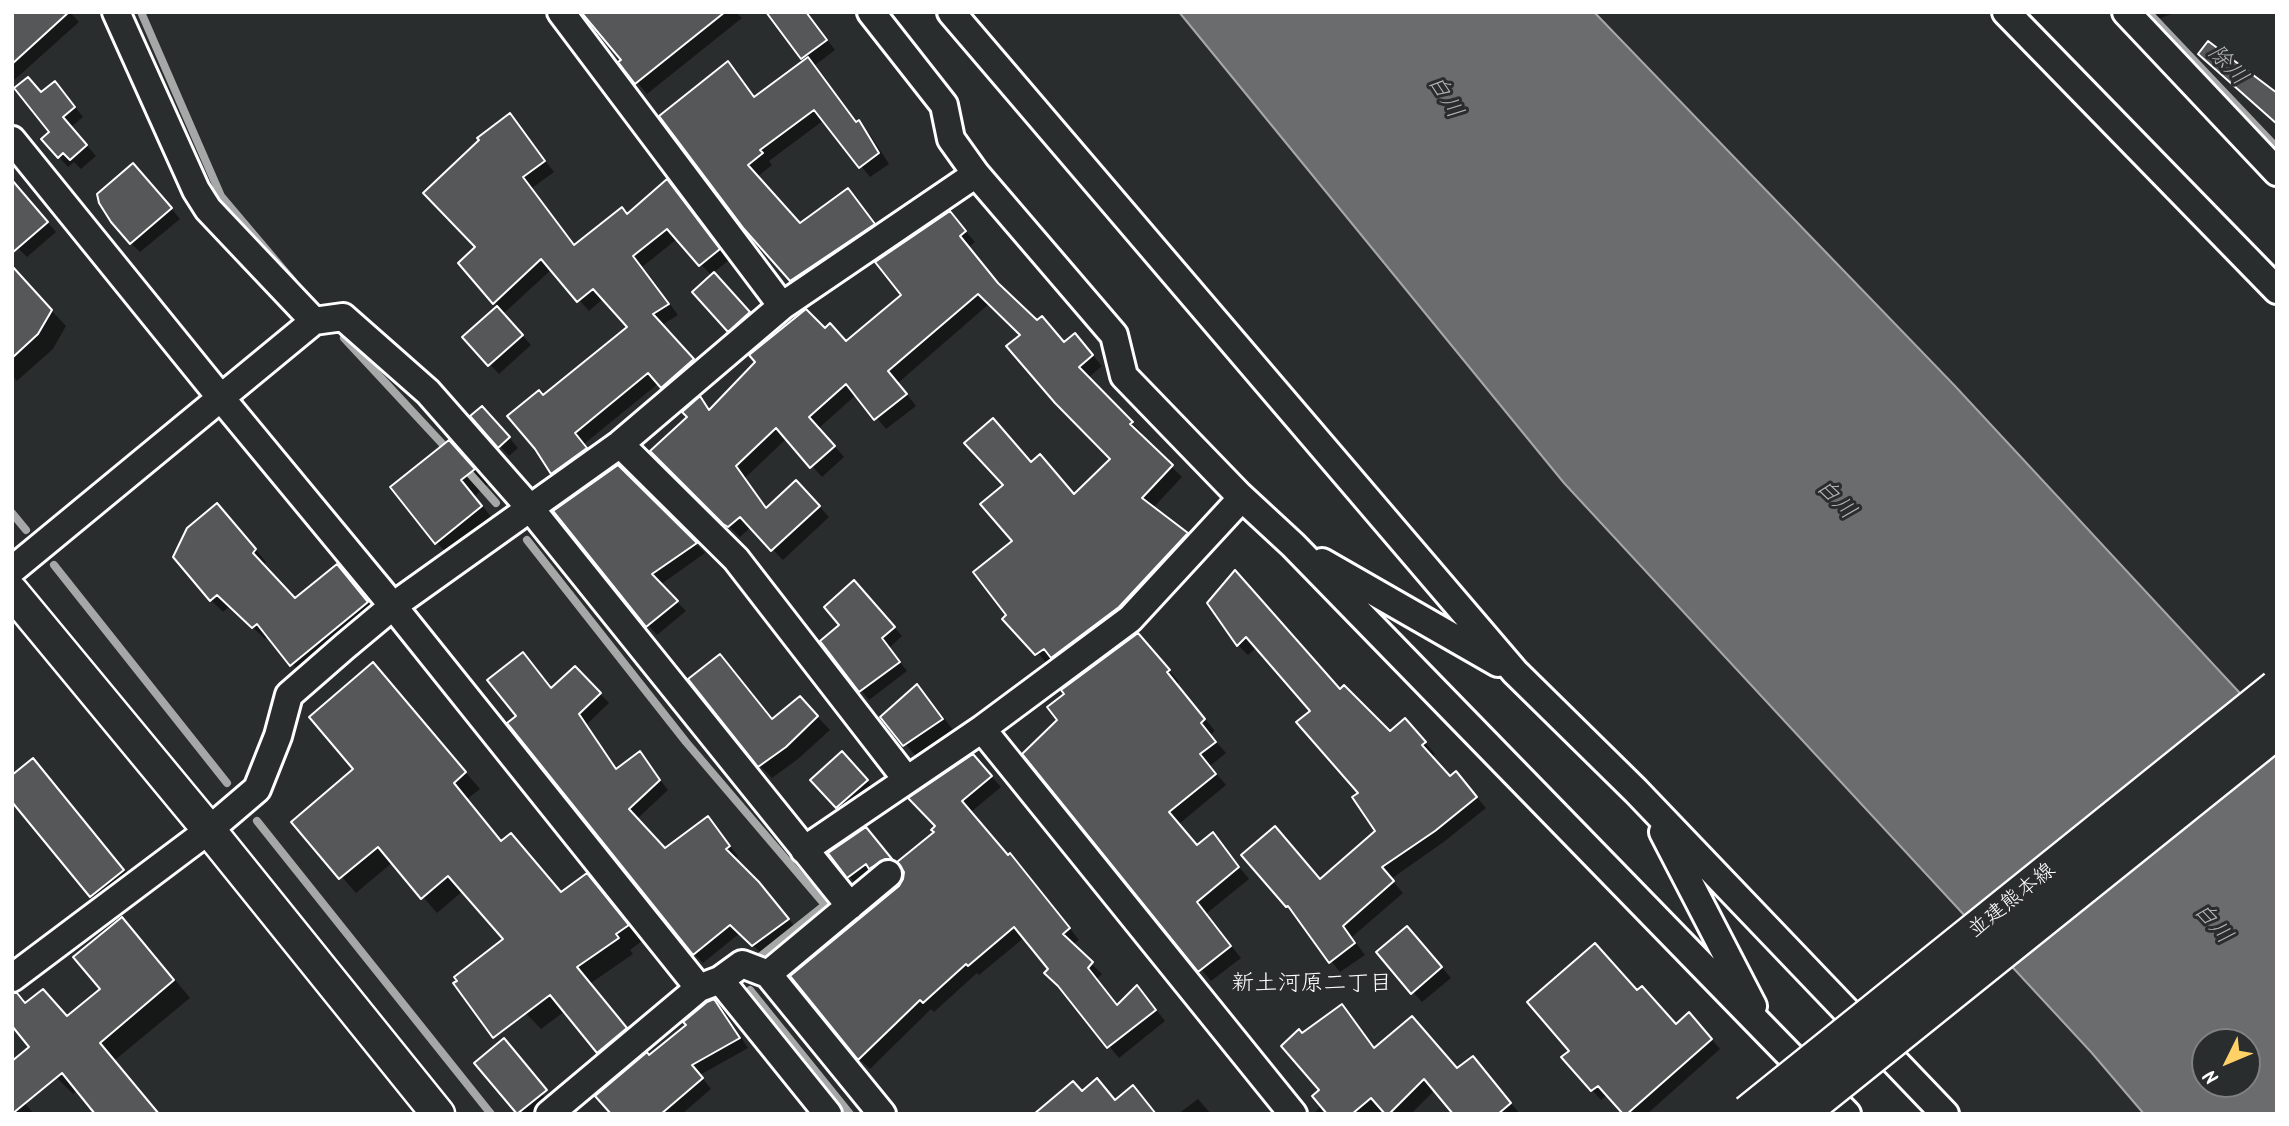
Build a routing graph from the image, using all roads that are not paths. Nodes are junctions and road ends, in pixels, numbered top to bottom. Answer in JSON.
{"nodes":[{"id":1,"x":116,"y":12,"type":"edge"},
{"id":2,"x":561,"y":12,"type":"edge"},
{"id":3,"x":871,"y":12,"type":"edge"},
{"id":4,"x":951,"y":12,"type":"edge"},
{"id":5,"x":2006,"y":12,"type":"edge"},
{"id":6,"x":2126,"y":12,"type":"edge"},
{"id":7,"x":12,"y":140,"type":"edge"},
{"id":8,"x":2277,"y":172,"type":"edge"},
{"id":9,"x":976,"y":174,"type":"junction"},
{"id":10,"x":2277,"y":290,"type":"edge"},
{"id":11,"x":782,"y":306,"type":"junction"},
{"id":12,"x":314,"y":321,"type":"junction"},
{"id":13,"x":221,"y":398,"type":"junction"},
{"id":14,"x":620,"y":444,"type":"junction"},
{"id":15,"x":1239,"y":495,"type":"junction"},
{"id":16,"x":530,"y":508,"type":"junction"},
{"id":17,"x":1293,"y":545,"type":"junction"},
{"id":18,"x":12,"y":570,"type":"edge"},
{"id":19,"x":12,"y":592,"type":"edge"},
{"id":20,"x":393,"y":606,"type":"junction"},
{"id":21,"x":1515,"y":672,"type":"junction"},
{"id":22,"x":2277,"y":689,"type":"edge"},
{"id":23,"x":982,"y":729,"type":"junction"},
{"id":24,"x":2277,"y":729,"type":"edge"},
{"id":25,"x":907,"y":780,"type":"junction"},
{"id":26,"x":1649,"y":805,"type":"junction"},
{"id":27,"x":209,"y":830,"type":"junction"},
{"id":28,"x":804,"y":850,"type":"junction"},
{"id":29,"x":888,"y":874,"type":"dead end"},
{"id":30,"x":850,"y":906,"type":"junction"},
{"id":31,"x":768,"y":974,"type":"junction"},
{"id":32,"x":12,"y":978,"type":"edge"},
{"id":33,"x":709,"y":984,"type":"junction"},
{"id":34,"x":1767,"y":1032,"type":"junction"},
{"id":35,"x":438,"y":1114,"type":"edge"},
{"id":36,"x":550,"y":1114,"type":"edge"},
{"id":37,"x":828,"y":1114,"type":"edge"},
{"id":38,"x":882,"y":1114,"type":"edge"},
{"id":39,"x":1293,"y":1114,"type":"edge"},
{"id":40,"x":1749,"y":1114,"type":"edge"},
{"id":41,"x":1798,"y":1114,"type":"edge"},
{"id":42,"x":1847,"y":1114,"type":"edge"},
{"id":43,"x":1945,"y":1114,"type":"edge"}],
"edges":[{"from":1,"to":12,"type":"street"},
{"from":2,"to":11,"type":"street"},
{"from":3,"to":9,"type":"street"},
{"from":4,"to":21,"type":"street"},
{"from":5,"to":10,"type":"street"},
{"from":6,"to":8,"type":"street"},
{"from":7,"to":13,"type":"street"},
{"from":9,"to":11,"type":"street"},
{"from":9,"to":15,"type":"street"},
{"from":11,"to":14,"type":"street"},
{"from":12,"to":13,"type":"street"},
{"from":12,"to":16,"type":"street"},
{"from":13,"to":18,"type":"street"},
{"from":13,"to":20,"type":"street"},
{"from":14,"to":16,"type":"street"},
{"from":14,"to":25,"type":"street"},
{"from":15,"to":17,"type":"street"},
{"from":15,"to":23,"type":"street"},
{"from":16,"to":20,"type":"street"},
{"from":16,"to":28,"type":"street"},
{"from":17,"to":21,"type":"street"},
{"from":17,"to":34,"type":"street"},
{"from":19,"to":27,"type":"street"},
{"from":20,"to":27,"type":"street"},
{"from":20,"to":33,"type":"street"},
{"from":21,"to":26,"type":"street"},
{"from":22,"to":40,"type":"main road","name":"並建熊本線","bridge":true},
{"from":23,"to":25,"type":"street"},
{"from":23,"to":39,"type":"street"},
{"from":24,"to":41,"type":"main road","name":"並建熊本線","bridge":true},
{"from":25,"to":28,"type":"street"},
{"from":26,"to":34,"type":"street"},
{"from":26,"to":43,"type":"street"},
{"from":27,"to":32,"type":"street"},
{"from":27,"to":35,"type":"street"},
{"from":28,"to":30,"type":"street"},
{"from":29,"to":30,"type":"street"},
{"from":30,"to":31,"type":"street"},
{"from":31,"to":33,"type":"street"},
{"from":31,"to":38,"type":"street"},
{"from":33,"to":36,"type":"street"},
{"from":33,"to":37,"type":"street"},
{"from":34,"to":42,"type":"street"}]}
